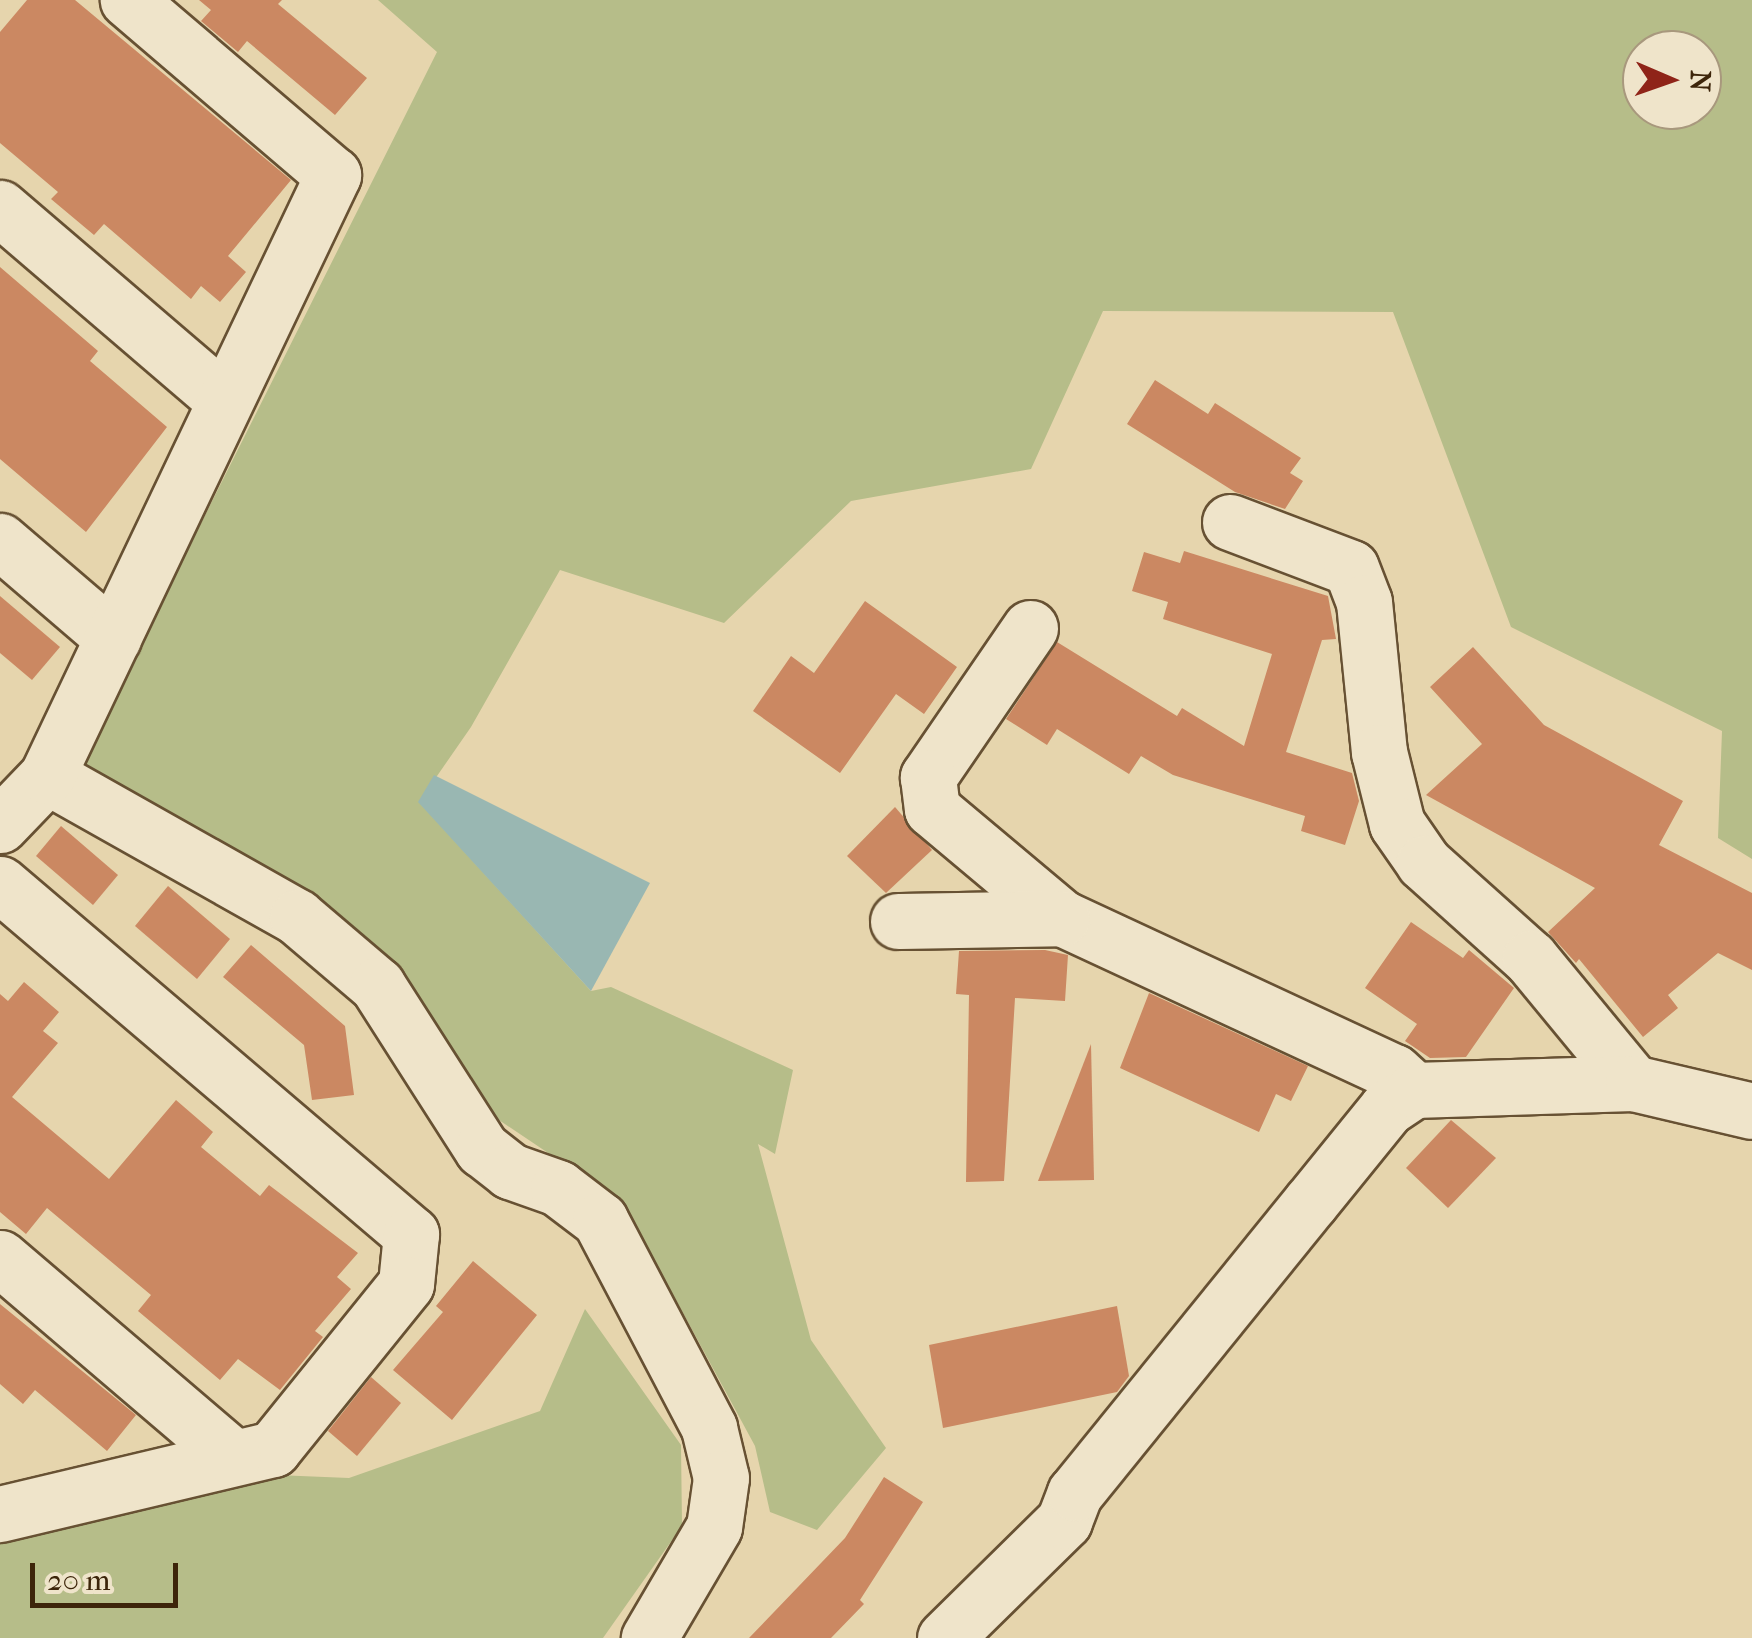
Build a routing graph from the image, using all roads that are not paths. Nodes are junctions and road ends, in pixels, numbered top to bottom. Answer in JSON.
{"nodes":[{"id":1,"x":128,"y":0,"type":"edge"},
{"id":2,"x":0,"y":208,"type":"edge"},
{"id":3,"x":224,"y":400,"type":"junction"},
{"id":4,"x":1230,"y":522,"type":"dead end"},
{"id":5,"x":0,"y":541,"type":"edge"},
{"id":6,"x":1030,"y":628,"type":"dead end"},
{"id":7,"x":113,"y":638,"type":"junction"},
{"id":8,"x":48,"y":776,"type":"junction"},
{"id":9,"x":0,"y":825,"type":"edge"},
{"id":10,"x":0,"y":884,"type":"edge"},
{"id":11,"x":1062,"y":918,"type":"junction"},
{"id":12,"x":898,"y":921,"type":"dead end"},
{"id":13,"x":1634,"y":1082,"type":"junction"},
{"id":14,"x":1414,"y":1090,"type":"junction"},
{"id":15,"x":1752,"y":1112,"type":"edge"},
{"id":16,"x":0,"y":1258,"type":"edge"},
{"id":17,"x":233,"y":1457,"type":"junction"},
{"id":18,"x":0,"y":1514,"type":"edge"},
{"id":19,"x":648,"y":1638,"type":"edge"},
{"id":20,"x":945,"y":1638,"type":"edge"}],
"edges":[{"from":1,"to":3,"type":"street"},
{"from":2,"to":3,"type":"street"},
{"from":3,"to":7,"type":"street"},
{"from":4,"to":13,"type":"street"},
{"from":5,"to":7,"type":"street"},
{"from":6,"to":11,"type":"street"},
{"from":7,"to":8,"type":"street"},
{"from":8,"to":9,"type":"street"},
{"from":8,"to":19,"type":"street"},
{"from":10,"to":17,"type":"street"},
{"from":11,"to":12,"type":"street"},
{"from":11,"to":14,"type":"street"},
{"from":13,"to":14,"type":"street"},
{"from":13,"to":15,"type":"street"},
{"from":14,"to":20,"type":"street"},
{"from":16,"to":17,"type":"street"},
{"from":17,"to":18,"type":"street"}]}
